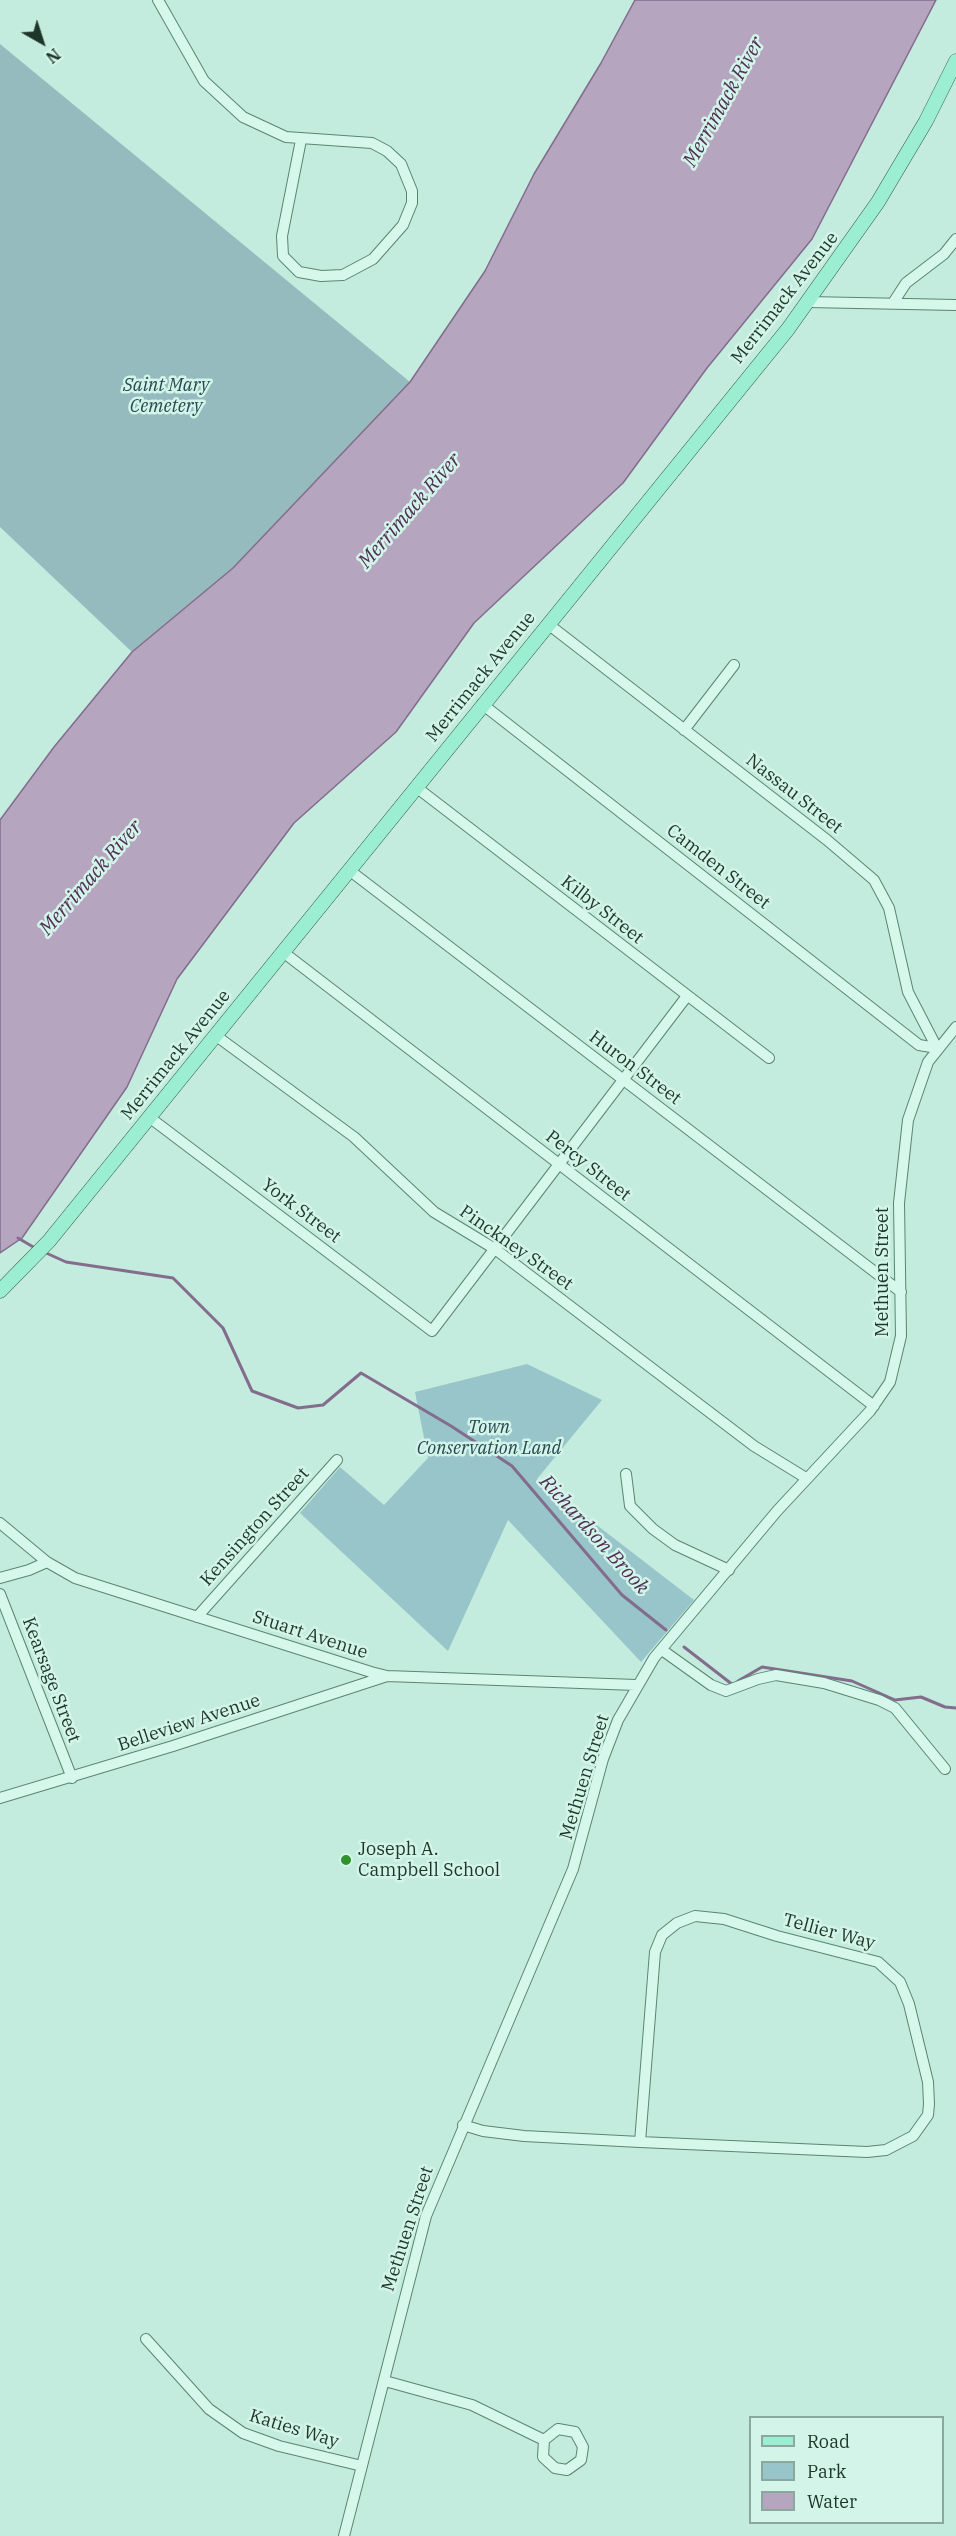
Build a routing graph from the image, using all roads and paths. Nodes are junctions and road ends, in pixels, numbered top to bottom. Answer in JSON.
{"nodes":[{"id":1,"x":158,"y":0,"type":"edge"},
{"id":2,"x":956,"y":61,"type":"edge"},
{"id":3,"x":301,"y":140,"type":"junction"},
{"id":4,"x":956,"y":239,"type":"edge"},
{"id":5,"x":808,"y":302,"type":"junction"},
{"id":6,"x":892,"y":303,"type":"junction"},
{"id":7,"x":956,"y":305,"type":"edge"},
{"id":8,"x":548,"y":624,"type":"junction"},
{"id":9,"x":734,"y":665,"type":"dead end"},
{"id":10,"x":482,"y":704,"type":"junction"},
{"id":11,"x":684,"y":730,"type":"junction"},
{"id":12,"x":416,"y":787,"type":"junction"},
{"id":13,"x":349,"y":870,"type":"junction"},
{"id":14,"x":283,"y":952,"type":"junction"},
{"id":15,"x":687,"y":996,"type":"junction"},
{"id":16,"x":956,"y":1027,"type":"edge"},
{"id":17,"x":215,"y":1035,"type":"junction"},
{"id":18,"x":937,"y":1048,"type":"junction"},
{"id":19,"x":769,"y":1058,"type":"dead end"},
{"id":20,"x":624,"y":1080,"type":"junction"},
{"id":21,"x":149,"y":1117,"type":"junction"},
{"id":22,"x":559,"y":1164,"type":"junction"},
{"id":23,"x":495,"y":1250,"type":"junction"},
{"id":24,"x":0,"y":1292,"type":"edge"},
{"id":25,"x":901,"y":1292,"type":"junction"},
{"id":26,"x":874,"y":1406,"type":"junction"},
{"id":27,"x":337,"y":1460,"type":"dead end"},
{"id":28,"x":626,"y":1474,"type":"dead end"},
{"id":29,"x":806,"y":1478,"type":"junction"},
{"id":30,"x":0,"y":1523,"type":"edge"},
{"id":31,"x":47,"y":1562,"type":"junction"},
{"id":32,"x":729,"y":1570,"type":"junction"},
{"id":33,"x":0,"y":1578,"type":"edge"},
{"id":34,"x":0,"y":1594,"type":"edge"},
{"id":35,"x":197,"y":1617,"type":"junction"},
{"id":36,"x":662,"y":1650,"type":"junction"},
{"id":37,"x":387,"y":1676,"type":"junction"},
{"id":38,"x":636,"y":1685,"type":"junction"},
{"id":39,"x":945,"y":1768,"type":"dead end"},
{"id":40,"x":72,"y":1778,"type":"junction"},
{"id":41,"x":0,"y":1798,"type":"edge"},
{"id":42,"x":463,"y":2125,"type":"junction"},
{"id":43,"x":639,"y":2142,"type":"junction"},
{"id":44,"x":146,"y":2339,"type":"dead end"},
{"id":45,"x":385,"y":2381,"type":"junction"},
{"id":46,"x":544,"y":2440,"type":"dead end"},
{"id":47,"x":362,"y":2466,"type":"junction"},
{"id":48,"x":344,"y":2536,"type":"edge"}],
"edges":[{"from":1,"to":3,"type":"street"},
{"from":2,"to":5,"type":"main road","name":"Merrimack Avenue"},
{"from":3,"to":3,"type":"street"},
{"from":4,"to":6,"type":"street"},
{"from":5,"to":6,"type":"street"},
{"from":5,"to":8,"type":"main road","name":"Merrimack Avenue"},
{"from":6,"to":7,"type":"street"},
{"from":8,"to":10,"type":"main road","name":"Merrimack Avenue"},
{"from":8,"to":11,"type":"street","name":"Nassau Street"},
{"from":9,"to":11,"type":"street"},
{"from":10,"to":12,"type":"main road","name":"Merrimack Avenue"},
{"from":10,"to":18,"type":"street","name":"Camden Street"},
{"from":11,"to":18,"type":"street","name":"Nassau Street"},
{"from":12,"to":13,"type":"main road","name":"Merrimack Avenue"},
{"from":12,"to":15,"type":"street","name":"Kilby Street"},
{"from":13,"to":14,"type":"main road","name":"Merrimack Avenue"},
{"from":13,"to":20,"type":"street","name":"Huron Street"},
{"from":14,"to":17,"type":"main road","name":"Merrimack Avenue"},
{"from":14,"to":22,"type":"street","name":"Percy Street"},
{"from":15,"to":19,"type":"street","name":"Kilby Street"},
{"from":15,"to":20,"type":"street"},
{"from":16,"to":18,"type":"street","name":"Methuen Street"},
{"from":17,"to":21,"type":"main road","name":"Merrimack Avenue"},
{"from":17,"to":23,"type":"street","name":"Pinckney Street"},
{"from":18,"to":25,"type":"street","name":"Methuen Street"},
{"from":20,"to":22,"type":"street"},
{"from":20,"to":25,"type":"street","name":"Huron Street"},
{"from":21,"to":23,"type":"street","name":"York Street"},
{"from":21,"to":24,"type":"main road","name":"Merrimack Avenue"},
{"from":22,"to":23,"type":"street"},
{"from":22,"to":26,"type":"street","name":"Percy Street"},
{"from":23,"to":29,"type":"street","name":"Pinckney Street"},
{"from":25,"to":26,"type":"street","name":"Methuen Street"},
{"from":26,"to":29,"type":"street","name":"Methuen Street"},
{"from":27,"to":35,"type":"street","name":"Kensington Street"},
{"from":28,"to":32,"type":"street"},
{"from":29,"to":32,"type":"street","name":"Methuen Street"},
{"from":30,"to":31,"type":"street","name":"Stuart Avenue"},
{"from":31,"to":33,"type":"street"},
{"from":31,"to":35,"type":"street","name":"Stuart Avenue"},
{"from":32,"to":36,"type":"street","name":"Methuen Street"},
{"from":34,"to":40,"type":"street","name":"Kearsage Street"},
{"from":35,"to":37,"type":"street","name":"Stuart Avenue"},
{"from":36,"to":38,"type":"street","name":"Methuen Street"},
{"from":36,"to":39,"type":"street"},
{"from":37,"to":38,"type":"street","name":"Stuart Avenue"},
{"from":37,"to":40,"type":"street","name":"Belleview Avenue"},
{"from":38,"to":42,"type":"street","name":"Methuen Street"},
{"from":40,"to":41,"type":"street","name":"Belleview Avenue"},
{"from":42,"to":43,"type":"street","name":"Tellier Way"},
{"from":42,"to":45,"type":"street","name":"Methuen Street"},
{"from":43,"to":43,"type":"street","name":"Tellier Way"},
{"from":44,"to":47,"type":"street","name":"Katies Way"},
{"from":45,"to":46,"type":"street"},
{"from":45,"to":47,"type":"street","name":"Methuen Street"},
{"from":47,"to":48,"type":"street","name":"Methuen Street"}]}
